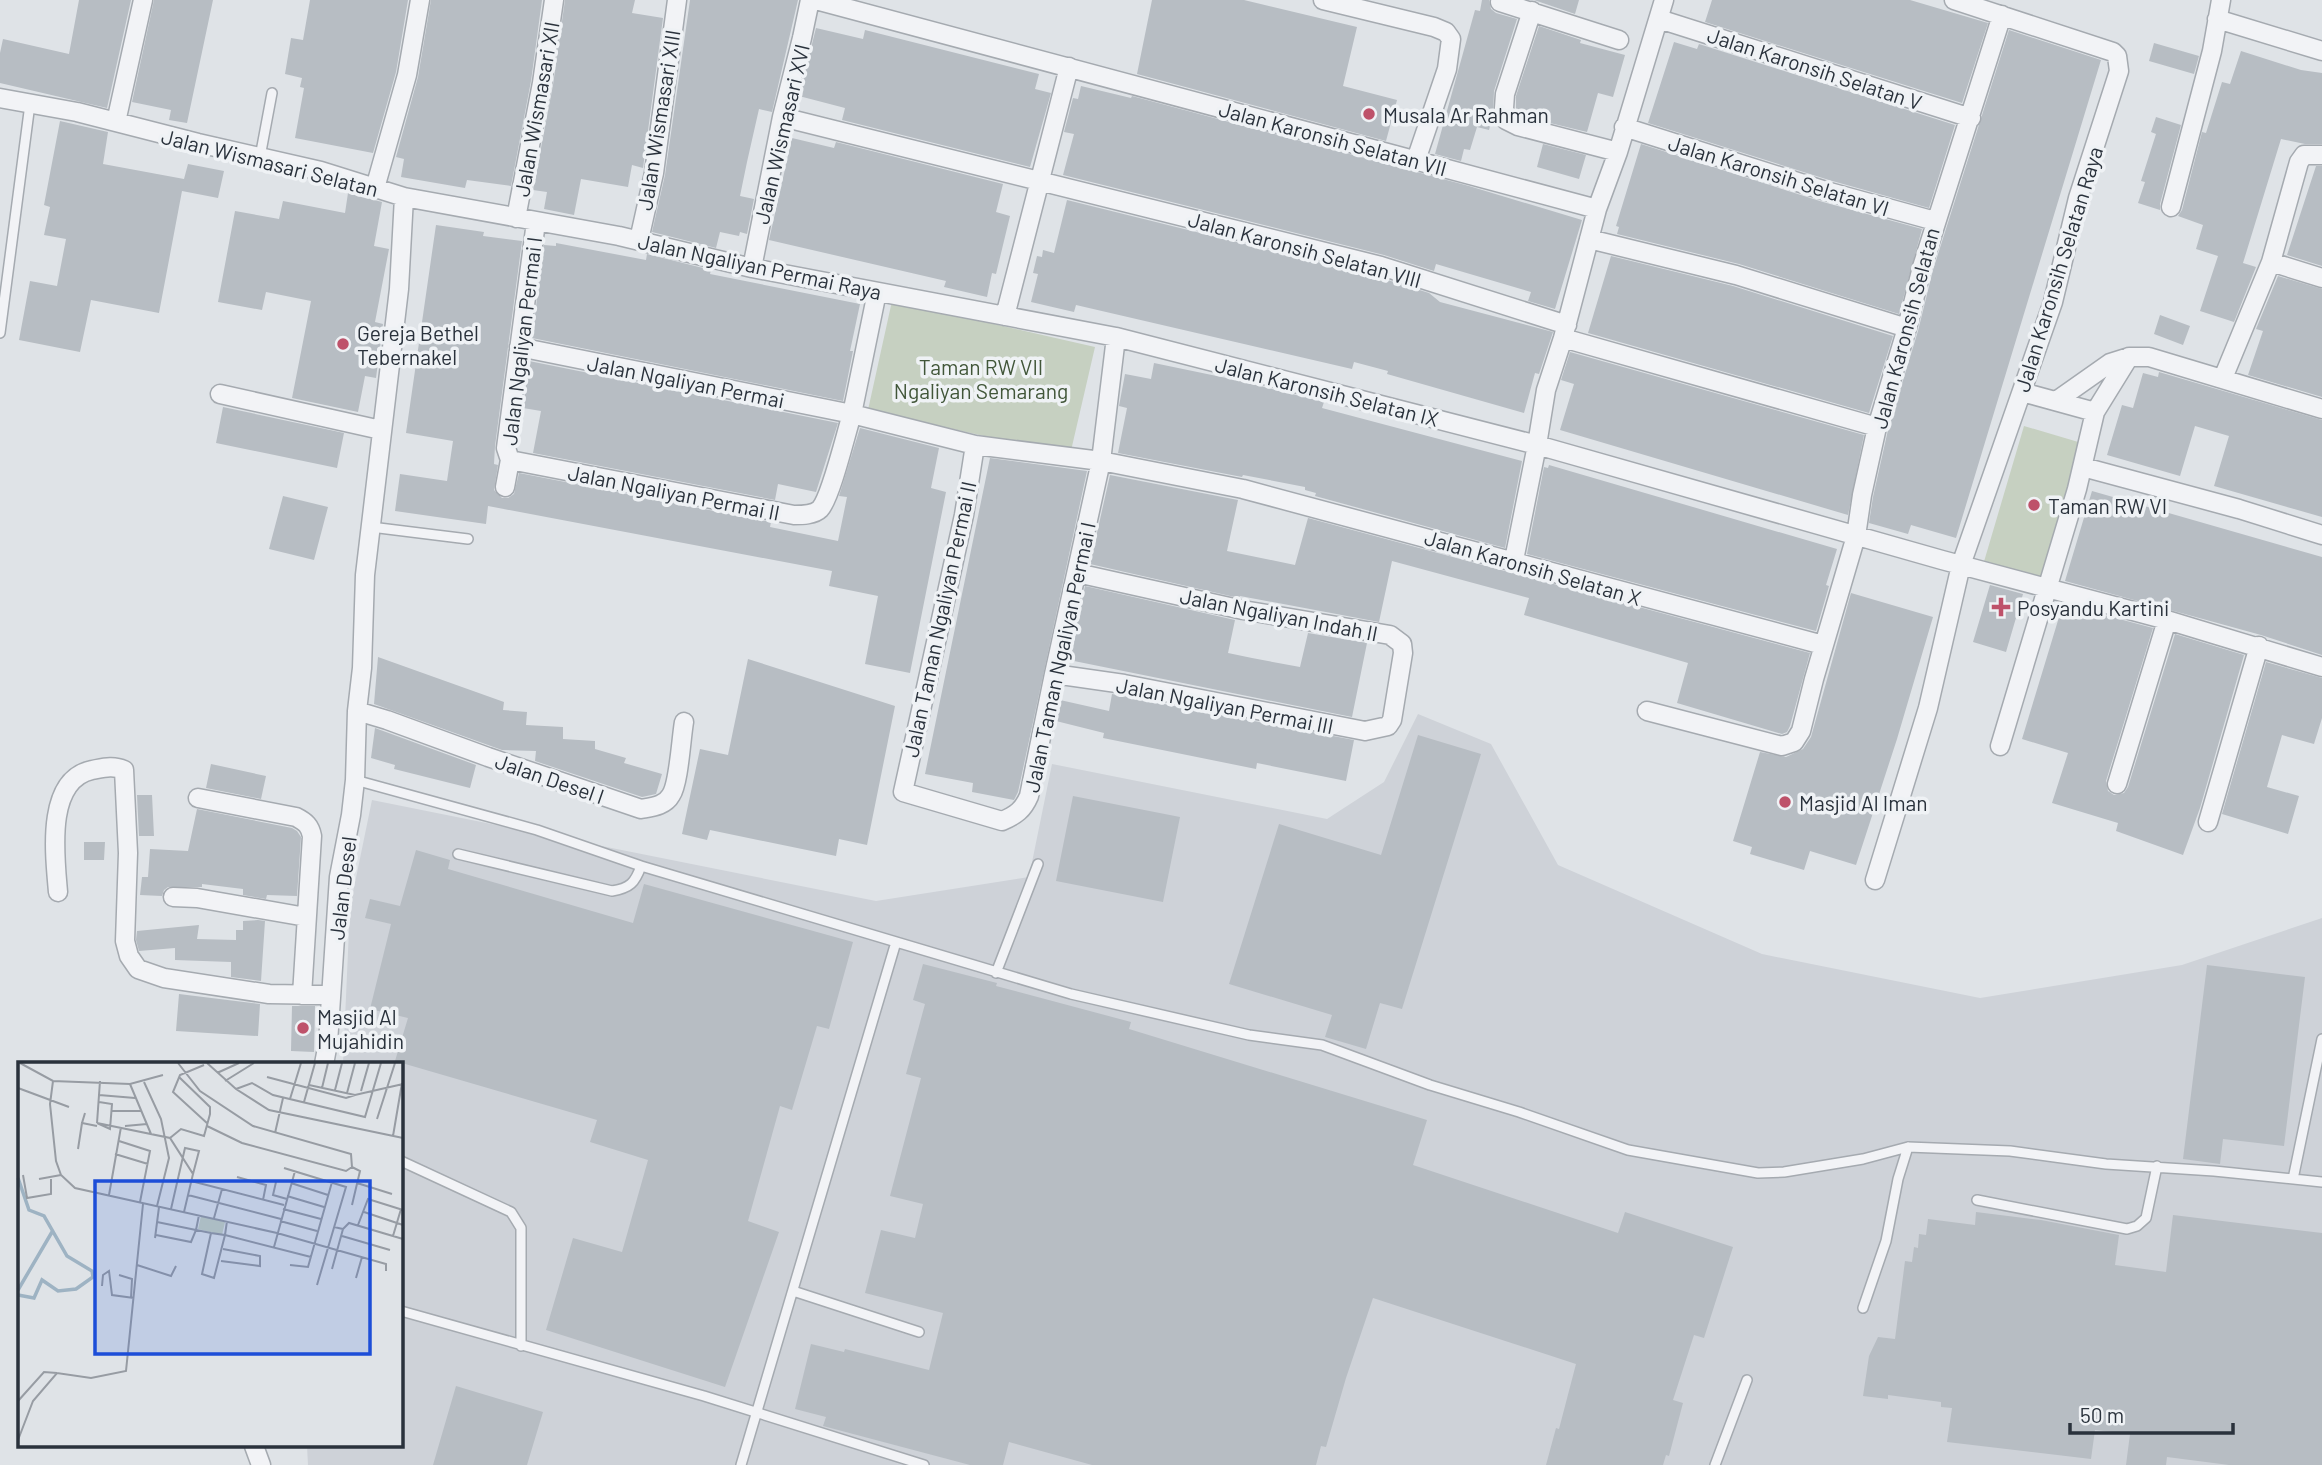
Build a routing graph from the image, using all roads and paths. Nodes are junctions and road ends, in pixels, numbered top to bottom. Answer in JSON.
{"nodes":[{"id":1,"x":143,"y":0,"type":"edge"},
{"id":2,"x":420,"y":0,"type":"edge"},
{"id":3,"x":554,"y":0,"type":"edge"},
{"id":4,"x":677,"y":0,"type":"edge"},
{"id":5,"x":810,"y":0,"type":"edge"},
{"id":6,"x":816,"y":0,"type":"edge"},
{"id":7,"x":1323,"y":0,"type":"edge"},
{"id":8,"x":1664,"y":0,"type":"edge"},
{"id":9,"x":1954,"y":0,"type":"edge"},
{"id":10,"x":2221,"y":0,"type":"edge"},
{"id":11,"x":1500,"y":2,"type":"edge"},
{"id":12,"x":1532,"y":11,"type":"junction"},
{"id":13,"x":2003,"y":15,"type":"junction"},
{"id":14,"x":1659,"y":19,"type":"junction"},
{"id":15,"x":2217,"y":19,"type":"junction"},
{"id":16,"x":1619,"y":40,"type":"dead end"},
{"id":17,"x":2322,"y":51,"type":"edge"},
{"id":18,"x":1069,"y":67,"type":"junction"},
{"id":19,"x":272,"y":93,"type":"dead end"},
{"id":20,"x":0,"y":98,"type":"edge"},
{"id":21,"x":30,"y":104,"type":"junction"},
{"id":22,"x":782,"y":117,"type":"junction"},
{"id":23,"x":1971,"y":118,"type":"junction"},
{"id":24,"x":116,"y":122,"type":"junction"},
{"id":25,"x":1624,"y":127,"type":"junction"},
{"id":26,"x":1618,"y":152,"type":"junction"},
{"id":27,"x":2322,"y":155,"type":"edge"},
{"id":28,"x":260,"y":157,"type":"junction"},
{"id":29,"x":1416,"y":160,"type":"junction"},
{"id":30,"x":1040,"y":182,"type":"junction"},
{"id":31,"x":375,"y":188,"type":"junction"},
{"id":32,"x":404,"y":197,"type":"junction"},
{"id":33,"x":2171,"y":206,"type":"dead end"},
{"id":34,"x":1597,"y":209,"type":"junction"},
{"id":35,"x":516,"y":218,"type":"junction"},
{"id":36,"x":1935,"y":221,"type":"junction"},
{"id":37,"x":536,"y":222,"type":"junction"},
{"id":38,"x":1589,"y":239,"type":"junction"},
{"id":39,"x":639,"y":240,"type":"junction"},
{"id":40,"x":2271,"y":262,"type":"junction"},
{"id":41,"x":752,"y":268,"type":"junction"},
{"id":42,"x":2322,"y":278,"type":"edge"},
{"id":43,"x":877,"y":292,"type":"junction"},
{"id":44,"x":1005,"y":316,"type":"junction"},
{"id":45,"x":1907,"y":328,"type":"junction"},
{"id":46,"x":1565,"y":331,"type":"junction"},
{"id":47,"x":0,"y":332,"type":"edge"},
{"id":48,"x":1116,"y":337,"type":"junction"},
{"id":49,"x":519,"y":347,"type":"junction"},
{"id":50,"x":2129,"y":357,"type":"junction"},
{"id":51,"x":2223,"y":378,"type":"junction"},
{"id":52,"x":2022,"y":392,"type":"junction"},
{"id":53,"x":220,"y":394,"type":"dead end"},
{"id":54,"x":2056,"y":401,"type":"junction"},
{"id":55,"x":2322,"y":409,"type":"edge"},
{"id":56,"x":2095,"y":412,"type":"junction"},
{"id":57,"x":852,"y":414,"type":"junction"},
{"id":58,"x":1877,"y":427,"type":"junction"},
{"id":59,"x":381,"y":430,"type":"junction"},
{"id":60,"x":975,"y":445,"type":"junction"},
{"id":61,"x":1537,"y":445,"type":"junction"},
{"id":62,"x":510,"y":460,"type":"junction"},
{"id":63,"x":1101,"y":461,"type":"junction"},
{"id":64,"x":2083,"y":467,"type":"junction"},
{"id":65,"x":505,"y":487,"type":"dead end"},
{"id":66,"x":371,"y":527,"type":"junction"},
{"id":67,"x":2322,"y":535,"type":"edge"},
{"id":68,"x":1856,"y":536,"type":"junction"},
{"id":69,"x":468,"y":539,"type":"dead end"},
{"id":70,"x":1514,"y":561,"type":"junction"},
{"id":71,"x":1961,"y":565,"type":"junction"},
{"id":72,"x":1077,"y":573,"type":"junction"},
{"id":73,"x":2048,"y":589,"type":"junction"},
{"id":74,"x":2167,"y":620,"type":"junction"},
{"id":75,"x":1823,"y":645,"type":"junction"},
{"id":76,"x":2259,"y":646,"type":"junction"},
{"id":77,"x":2322,"y":667,"type":"edge"},
{"id":78,"x":1054,"y":674,"type":"junction"},
{"id":79,"x":1647,"y":710,"type":"dead end"},
{"id":80,"x":357,"y":711,"type":"junction"},
{"id":81,"x":1392,"y":720,"type":"joint"},
{"id":82,"x":684,"y":722,"type":"dead end"},
{"id":83,"x":2000,"y":746,"type":"dead end"},
{"id":84,"x":355,"y":780,"type":"junction"},
{"id":85,"x":2117,"y":784,"type":"dead end"},
{"id":86,"x":903,"y":792,"type":"joint"},
{"id":87,"x":198,"y":798,"type":"dead end"},
{"id":88,"x":2208,"y":822,"type":"dead end"},
{"id":89,"x":458,"y":854,"type":"dead end"},
{"id":90,"x":1038,"y":864,"type":"dead end"},
{"id":91,"x":640,"y":866,"type":"junction"},
{"id":92,"x":1875,"y":880,"type":"dead end"},
{"id":93,"x":58,"y":892,"type":"dead end"},
{"id":94,"x":173,"y":897,"type":"dead end"},
{"id":95,"x":306,"y":917,"type":"junction"},
{"id":96,"x":896,"y":942,"type":"junction"},
{"id":97,"x":996,"y":973,"type":"junction"},
{"id":98,"x":302,"y":995,"type":"junction"},
{"id":99,"x":331,"y":995,"type":"junction"},
{"id":100,"x":2322,"y":1039,"type":"edge"},
{"id":101,"x":324,"y":1062,"type":"edge"},
{"id":102,"x":1908,"y":1147,"type":"junction"},
{"id":103,"x":402,"y":1161,"type":"edge"},
{"id":104,"x":2157,"y":1166,"type":"junction"},
{"id":105,"x":2294,"y":1179,"type":"junction"},
{"id":106,"x":2322,"y":1182,"type":"edge"},
{"id":107,"x":1977,"y":1200,"type":"dead end"},
{"id":108,"x":793,"y":1291,"type":"junction"},
{"id":109,"x":1863,"y":1308,"type":"dead end"},
{"id":110,"x":402,"y":1311,"type":"edge"},
{"id":111,"x":919,"y":1332,"type":"dead end"},
{"id":112,"x":522,"y":1346,"type":"junction"},
{"id":113,"x":1747,"y":1380,"type":"dead end"},
{"id":114,"x":757,"y":1412,"type":"junction"},
{"id":115,"x":255,"y":1448,"type":"edge"},
{"id":116,"x":261,"y":1465,"type":"edge"},
{"id":117,"x":741,"y":1465,"type":"edge"},
{"id":118,"x":925,"y":1465,"type":"edge"},
{"id":119,"x":1715,"y":1465,"type":"edge"}],
"edges":[{"from":1,"to":24,"type":"street"},
{"from":2,"to":31,"type":"street"},
{"from":3,"to":35,"type":"street","name":"Jalan Wismasari XII"},
{"from":4,"to":39,"type":"street","name":"Jalan Wismasari XIII"},
{"from":5,"to":22,"type":"street","name":"Jalan Wismasari XVI"},
{"from":6,"to":18,"type":"street","name":"Jalan Karonsih Selatan VII"},
{"from":7,"to":29,"type":"street"},
{"from":8,"to":14,"type":"street"},
{"from":9,"to":13,"type":"street"},
{"from":10,"to":15,"type":"street"},
{"from":11,"to":12,"type":"street"},
{"from":12,"to":16,"type":"street"},
{"from":12,"to":26,"type":"street"},
{"from":13,"to":23,"type":"street","name":"Jalan Karonsih Selatan"},
{"from":13,"to":52,"type":"street","name":"Jalan Karonsih Selatan Raya"},
{"from":14,"to":23,"type":"street","name":"Jalan Karonsih Selatan V"},
{"from":14,"to":25,"type":"street"},
{"from":15,"to":17,"type":"street"},
{"from":15,"to":33,"type":"street"},
{"from":18,"to":29,"type":"street","name":"Jalan Karonsih Selatan VII"},
{"from":18,"to":30,"type":"street"},
{"from":19,"to":28,"type":"lane"},
{"from":20,"to":21,"type":"street","name":"Jalan Wismasari Selatan"},
{"from":21,"to":24,"type":"street","name":"Jalan Wismasari Selatan"},
{"from":21,"to":47,"type":"lane"},
{"from":22,"to":30,"type":"street","name":"Jalan Karonsih Selatan VIII"},
{"from":22,"to":41,"type":"street","name":"Jalan Wismasari XVI"},
{"from":23,"to":36,"type":"street","name":"Jalan Karonsih Selatan"},
{"from":24,"to":28,"type":"street","name":"Jalan Wismasari Selatan"},
{"from":25,"to":26,"type":"street"},
{"from":25,"to":36,"type":"street","name":"Jalan Karonsih Selatan VI"},
{"from":26,"to":34,"type":"street"},
{"from":27,"to":40,"type":"street"},
{"from":28,"to":31,"type":"street","name":"Jalan Wismasari Selatan"},
{"from":29,"to":34,"type":"street","name":"Jalan Karonsih Selatan VII"},
{"from":30,"to":44,"type":"street"},
{"from":30,"to":46,"type":"street","name":"Jalan Karonsih Selatan VIII"},
{"from":31,"to":32,"type":"street","name":"Jalan Wismasari Selatan"},
{"from":32,"to":35,"type":"street","name":"Jalan Ngaliyan Permai Raya"},
{"from":32,"to":59,"type":"street","name":"Jalan Wismasari Selatan"},
{"from":34,"to":38,"type":"street"},
{"from":35,"to":37,"type":"street","name":"Jalan Ngaliyan Permai Raya"},
{"from":36,"to":45,"type":"street","name":"Jalan Karonsih Selatan"},
{"from":37,"to":39,"type":"street","name":"Jalan Ngaliyan Permai Raya"},
{"from":37,"to":49,"type":"street","name":"Jalan Ngaliyan Permai I"},
{"from":38,"to":45,"type":"street"},
{"from":38,"to":46,"type":"street"},
{"from":39,"to":41,"type":"street","name":"Jalan Ngaliyan Permai Raya"},
{"from":40,"to":42,"type":"street"},
{"from":40,"to":51,"type":"street"},
{"from":41,"to":43,"type":"street","name":"Jalan Ngaliyan Permai Raya"},
{"from":43,"to":44,"type":"street","name":"Jalan Ngaliyan Permai Raya"},
{"from":43,"to":57,"type":"street","name":"Jalan Ngaliyan Permai II"},
{"from":44,"to":48,"type":"street","name":"Jalan Ngaliyan Permai Raya"},
{"from":45,"to":58,"type":"street","name":"Jalan Karonsih Selatan"},
{"from":46,"to":58,"type":"street","name":"Jalan Karonsih Selatan VIII"},
{"from":46,"to":61,"type":"street"},
{"from":48,"to":61,"type":"street","name":"Jalan Karonsih Selatan IX"},
{"from":48,"to":63,"type":"street"},
{"from":49,"to":57,"type":"street","name":"Jalan Ngaliyan Permai"},
{"from":49,"to":62,"type":"street","name":"Jalan Ngaliyan Permai I"},
{"from":50,"to":51,"type":"street"},
{"from":50,"to":54,"type":"street"},
{"from":50,"to":56,"type":"street"},
{"from":51,"to":55,"type":"street"},
{"from":52,"to":54,"type":"street"},
{"from":52,"to":71,"type":"street","name":"Jalan Karonsih Selatan Raya"},
{"from":53,"to":59,"type":"street"},
{"from":54,"to":56,"type":"street"},
{"from":56,"to":64,"type":"street"},
{"from":57,"to":60,"type":"street"},
{"from":57,"to":62,"type":"street","name":"Jalan Ngaliyan Permai II"},
{"from":58,"to":68,"type":"street","name":"Jalan Karonsih Selatan"},
{"from":59,"to":66,"type":"street","name":"Jalan Wismasari Selatan"},
{"from":60,"to":63,"type":"street"},
{"from":60,"to":86,"type":"street","name":"Jalan Taman Ngaliyan Permai II"},
{"from":61,"to":68,"type":"street"},
{"from":61,"to":70,"type":"street"},
{"from":62,"to":65,"type":"street","name":"Jalan Ngaliyan Permai I"},
{"from":63,"to":70,"type":"street","name":"Jalan Karonsih Selatan X"},
{"from":63,"to":72,"type":"street","name":"Jalan Taman Ngaliyan Permai I"},
{"from":64,"to":67,"type":"street"},
{"from":64,"to":73,"type":"street"},
{"from":66,"to":69,"type":"lane"},
{"from":66,"to":80,"type":"street","name":"Jalan Wismasari Selatan"},
{"from":68,"to":71,"type":"street"},
{"from":68,"to":75,"type":"street","name":"Jalan Karonsih Selatan"},
{"from":70,"to":75,"type":"street","name":"Jalan Karonsih Selatan X"},
{"from":71,"to":73,"type":"street"},
{"from":71,"to":92,"type":"street","name":"Jalan Karonsih Selatan Raya"},
{"from":72,"to":78,"type":"street","name":"Jalan Taman Ngaliyan Permai I"},
{"from":72,"to":81,"type":"street","name":"Jalan Ngaliyan Indah II"},
{"from":73,"to":74,"type":"street"},
{"from":73,"to":83,"type":"street"},
{"from":74,"to":76,"type":"street"},
{"from":74,"to":85,"type":"street"},
{"from":75,"to":79,"type":"street","name":"Jalan Karonsih Selatan"},
{"from":76,"to":77,"type":"street"},
{"from":76,"to":88,"type":"street"},
{"from":78,"to":81,"type":"street","name":"Jalan Ngaliyan Permai III"},
{"from":78,"to":86,"type":"street","name":"Jalan Taman Ngaliyan Permai I"},
{"from":80,"to":82,"type":"street","name":"Jalan Desel I"},
{"from":80,"to":84,"type":"street","name":"Jalan Desel"},
{"from":84,"to":91,"type":"lane"},
{"from":84,"to":99,"type":"street","name":"Jalan Desel"},
{"from":87,"to":95,"type":"street"},
{"from":89,"to":91,"type":"lane"},
{"from":90,"to":97,"type":"lane"},
{"from":91,"to":96,"type":"lane"},
{"from":93,"to":98,"type":"street"},
{"from":94,"to":95,"type":"street"},
{"from":95,"to":98,"type":"street"},
{"from":96,"to":97,"type":"lane"},
{"from":96,"to":108,"type":"lane"},
{"from":97,"to":102,"type":"lane"},
{"from":98,"to":99,"type":"street"},
{"from":99,"to":101,"type":"street","name":"Jalan Desel"},
{"from":100,"to":105,"type":"lane"},
{"from":102,"to":104,"type":"lane"},
{"from":102,"to":109,"type":"lane"},
{"from":103,"to":112,"type":"lane"},
{"from":104,"to":105,"type":"lane"},
{"from":104,"to":107,"type":"lane"},
{"from":105,"to":106,"type":"lane"},
{"from":108,"to":111,"type":"lane"},
{"from":108,"to":114,"type":"lane"},
{"from":110,"to":112,"type":"lane"},
{"from":112,"to":114,"type":"lane"},
{"from":113,"to":119,"type":"lane"},
{"from":114,"to":117,"type":"lane"},
{"from":114,"to":118,"type":"lane"},
{"from":115,"to":116,"type":"street"}]}
